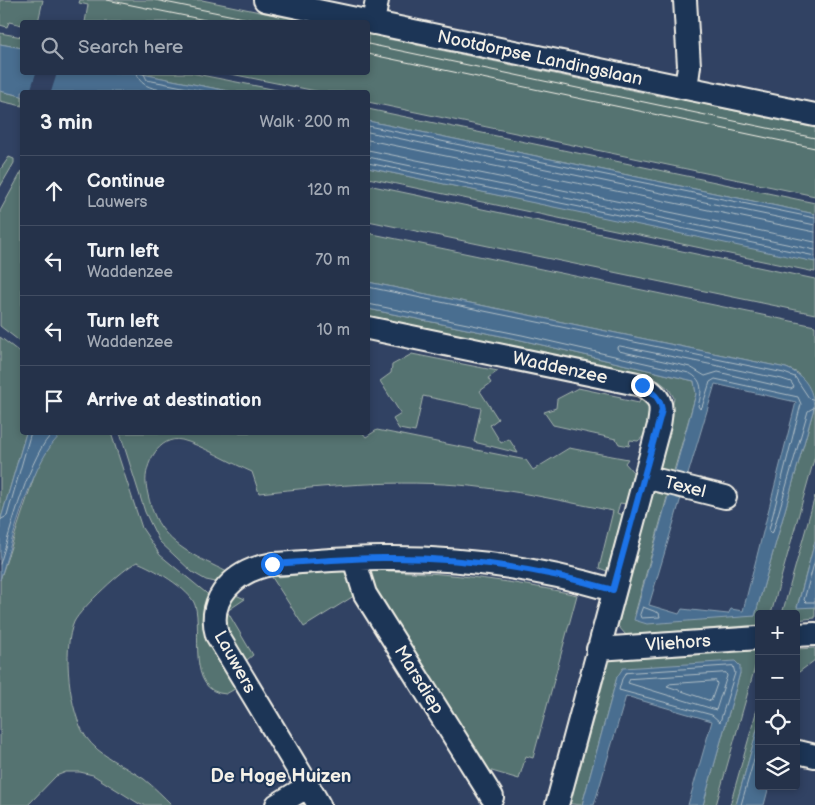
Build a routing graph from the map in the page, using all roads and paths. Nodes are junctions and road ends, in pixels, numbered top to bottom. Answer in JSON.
{"nodes":[{"id":1,"x":265,"y":0,"type":"edge"},
{"id":2,"x":377,"y":0,"type":"edge"},
{"id":3,"x":686,"y":0,"type":"edge"},
{"id":4,"x":359,"y":20,"type":"edge"},
{"id":5,"x":370,"y":22,"type":"edge"},
{"id":6,"x":373,"y":23,"type":"junction"},
{"id":7,"x":686,"y":88,"type":"junction"},
{"id":8,"x":815,"y":115,"type":"edge"},
{"id":9,"x":370,"y":328,"type":"edge"},
{"id":10,"x":655,"y":480,"type":"junction"},
{"id":11,"x":725,"y":497,"type":"dead end"},
{"id":12,"x":354,"y":559,"type":"junction"},
{"id":13,"x":613,"y":590,"type":"junction"},
{"id":14,"x":815,"y":634,"type":"edge"},
{"id":15,"x":800,"y":635,"type":"edge"},
{"id":16,"x":755,"y":638,"type":"edge"},
{"id":17,"x":598,"y":649,"type":"junction"},
{"id":18,"x":314,"y":796,"type":"edge"},
{"id":19,"x":492,"y":798,"type":"dead end"},
{"id":20,"x":277,"y":805,"type":"edge"},
{"id":21,"x":557,"y":805,"type":"edge"}],
"edges":[{"from":1,"to":4,"type":"street","name":"Nootdorpse Landingslaan"},
{"from":2,"to":6,"type":"street"},
{"from":3,"to":7,"type":"street"},
{"from":5,"to":6,"type":"street","name":"Nootdorpse Landingslaan"},
{"from":6,"to":7,"type":"street","name":"Nootdorpse Landingslaan"},
{"from":7,"to":8,"type":"street","name":"Nootdorpse Landingslaan"},
{"from":9,"to":10,"type":"street","name":"Waddenzee"},
{"from":10,"to":11,"type":"street","name":"Texel"},
{"from":10,"to":13,"type":"street","name":"Waddenzee"},
{"from":12,"to":13,"type":"street","name":"Lauwers"},
{"from":12,"to":18,"type":"street","name":"Lauwers"},
{"from":12,"to":19,"type":"street","name":"Marsdiep"},
{"from":13,"to":17,"type":"street","name":"Waddenzee"},
{"from":14,"to":15,"type":"street"},
{"from":16,"to":17,"type":"street","name":"Vliehors"},
{"from":17,"to":21,"type":"street","name":"Waddenzee"},
{"from":18,"to":20,"type":"street","name":"Lauwers"}]}
